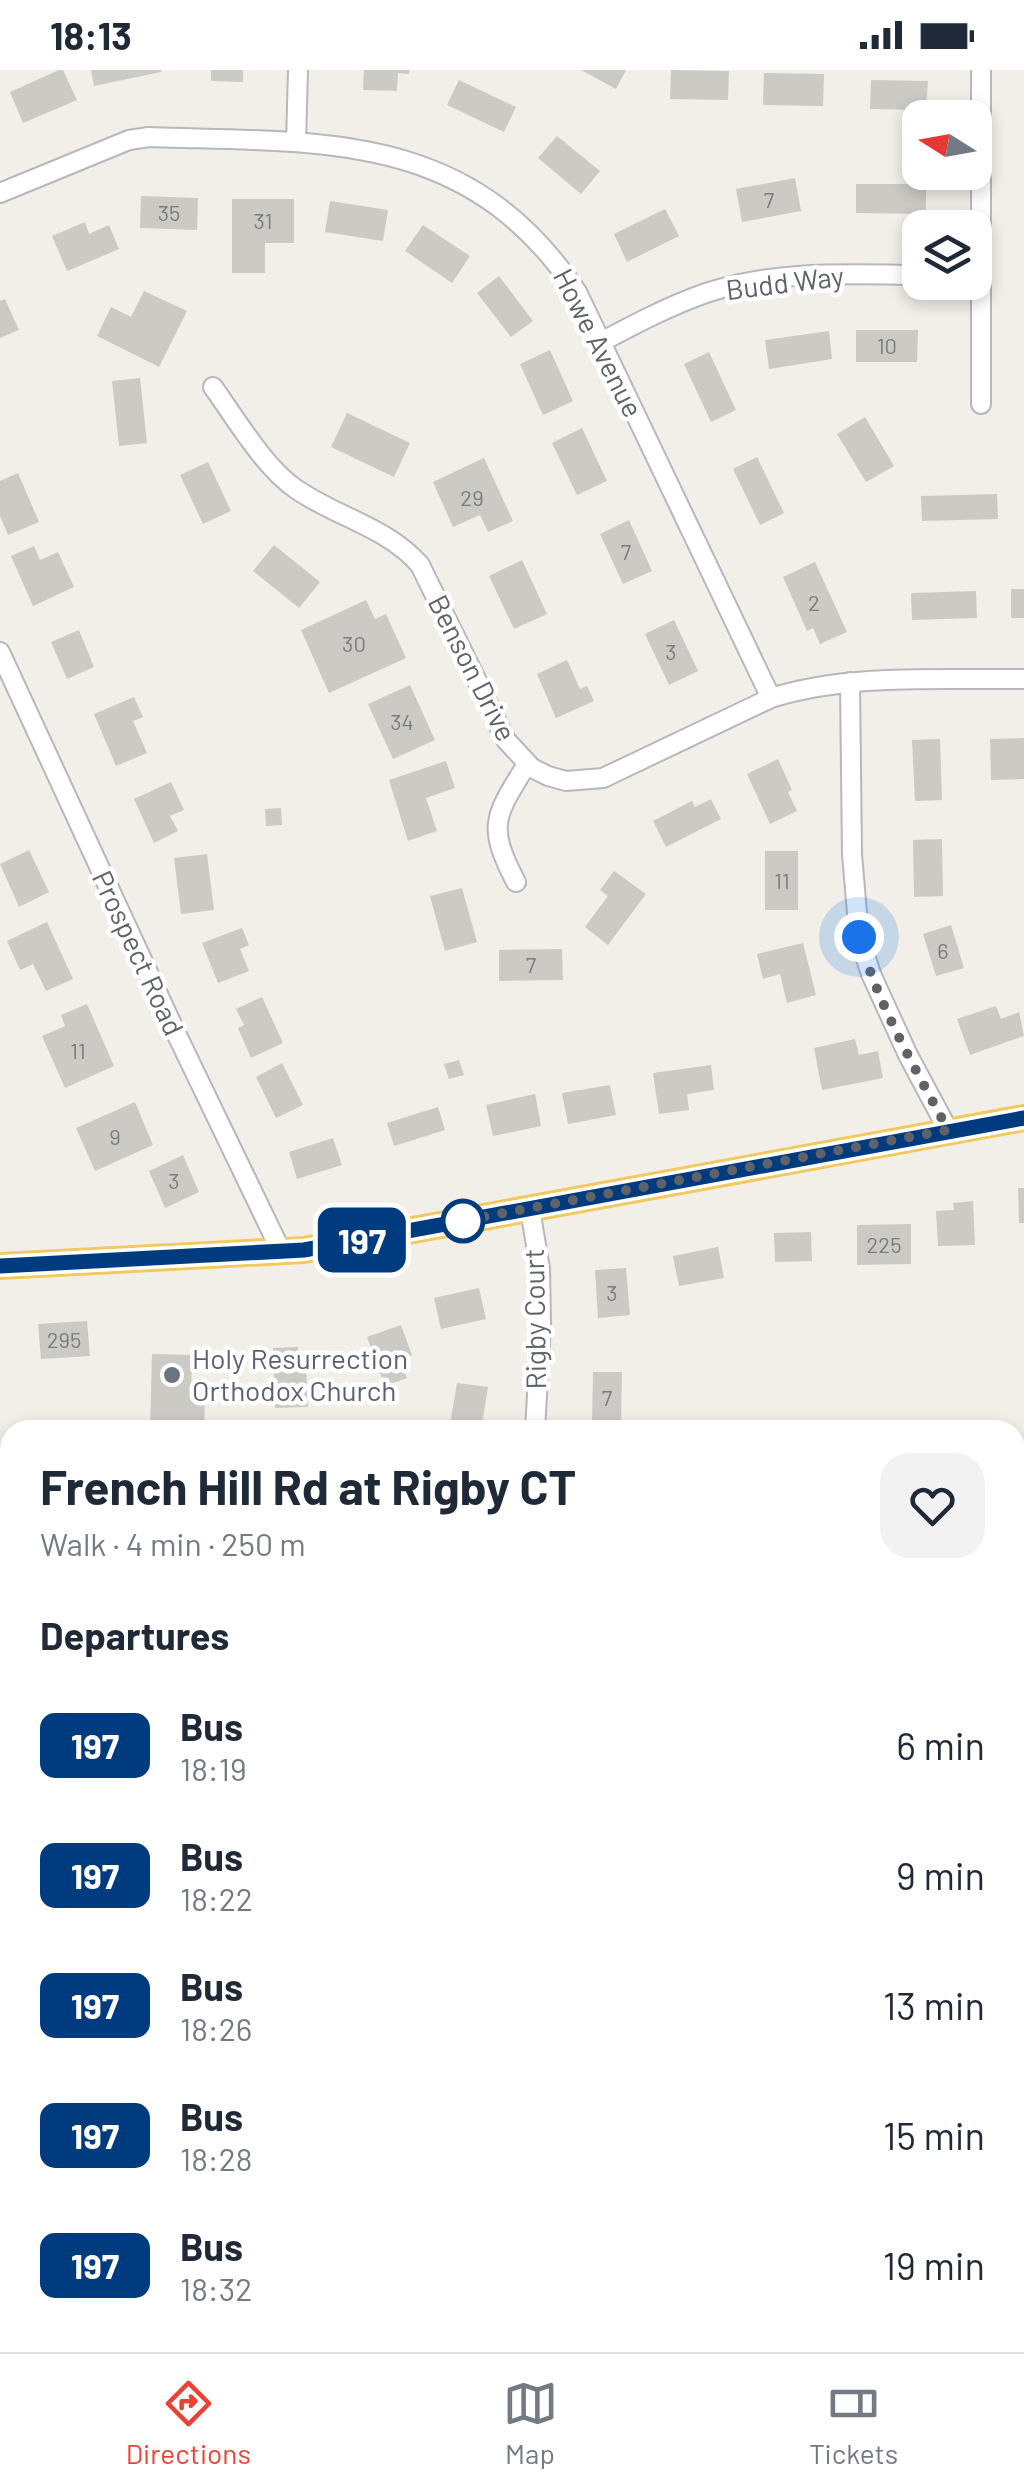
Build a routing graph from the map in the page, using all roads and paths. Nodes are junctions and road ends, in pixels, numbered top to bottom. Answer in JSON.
{"nodes":[{"id":1,"x":298,"y":70,"type":"edge"},
{"id":2,"x":982,"y":70,"type":"edge"},
{"id":3,"x":296,"y":142,"type":"junction"},
{"id":4,"x":0,"y":193,"type":"edge"},
{"id":5,"x":979,"y":210,"type":"edge"},
{"id":6,"x":902,"y":275,"type":"edge"},
{"id":7,"x":978,"y":300,"type":"edge"},
{"id":8,"x":601,"y":342,"type":"junction"},
{"id":9,"x":213,"y":387,"type":"dead end"},
{"id":10,"x":981,"y":404,"type":"dead end"},
{"id":11,"x":0,"y":652,"type":"edge"},
{"id":12,"x":1024,"y":679,"type":"edge"},
{"id":13,"x":850,"y":682,"type":"junction"},
{"id":14,"x":771,"y":698,"type":"junction"},
{"id":15,"x":527,"y":764,"type":"junction"},
{"id":16,"x":516,"y":882,"type":"dead end"},
{"id":17,"x":1024,"y":1118,"type":"edge"},
{"id":18,"x":948,"y":1130,"type":"junction"},
{"id":19,"x":530,"y":1208,"type":"junction"},
{"id":20,"x":281,"y":1252,"type":"junction"},
{"id":21,"x":0,"y":1266,"type":"edge"},
{"id":22,"x":536,"y":1420,"type":"edge"}],
"edges":[{"from":1,"to":3,"type":"street"},
{"from":2,"to":5,"type":"street"},
{"from":3,"to":4,"type":"street","name":"Howe Avenue"},
{"from":3,"to":8,"type":"street","name":"Howe Avenue"},
{"from":6,"to":8,"type":"street","name":"Budd Way"},
{"from":7,"to":10,"type":"street"},
{"from":8,"to":14,"type":"street","name":"Howe Avenue"},
{"from":9,"to":15,"type":"street","name":"Benson Drive"},
{"from":11,"to":20,"type":"street","name":"Prospect Road"},
{"from":12,"to":13,"type":"street","name":"Benson Drive"},
{"from":13,"to":14,"type":"street","name":"Benson Drive"},
{"from":13,"to":18,"type":"street"},
{"from":14,"to":15,"type":"street","name":"Benson Drive"},
{"from":15,"to":16,"type":"street"},
{"from":17,"to":18,"type":"main road"},
{"from":18,"to":19,"type":"main road"},
{"from":19,"to":20,"type":"main road"},
{"from":19,"to":22,"type":"street","name":"Rigby Court"},
{"from":20,"to":21,"type":"main road"}]}
